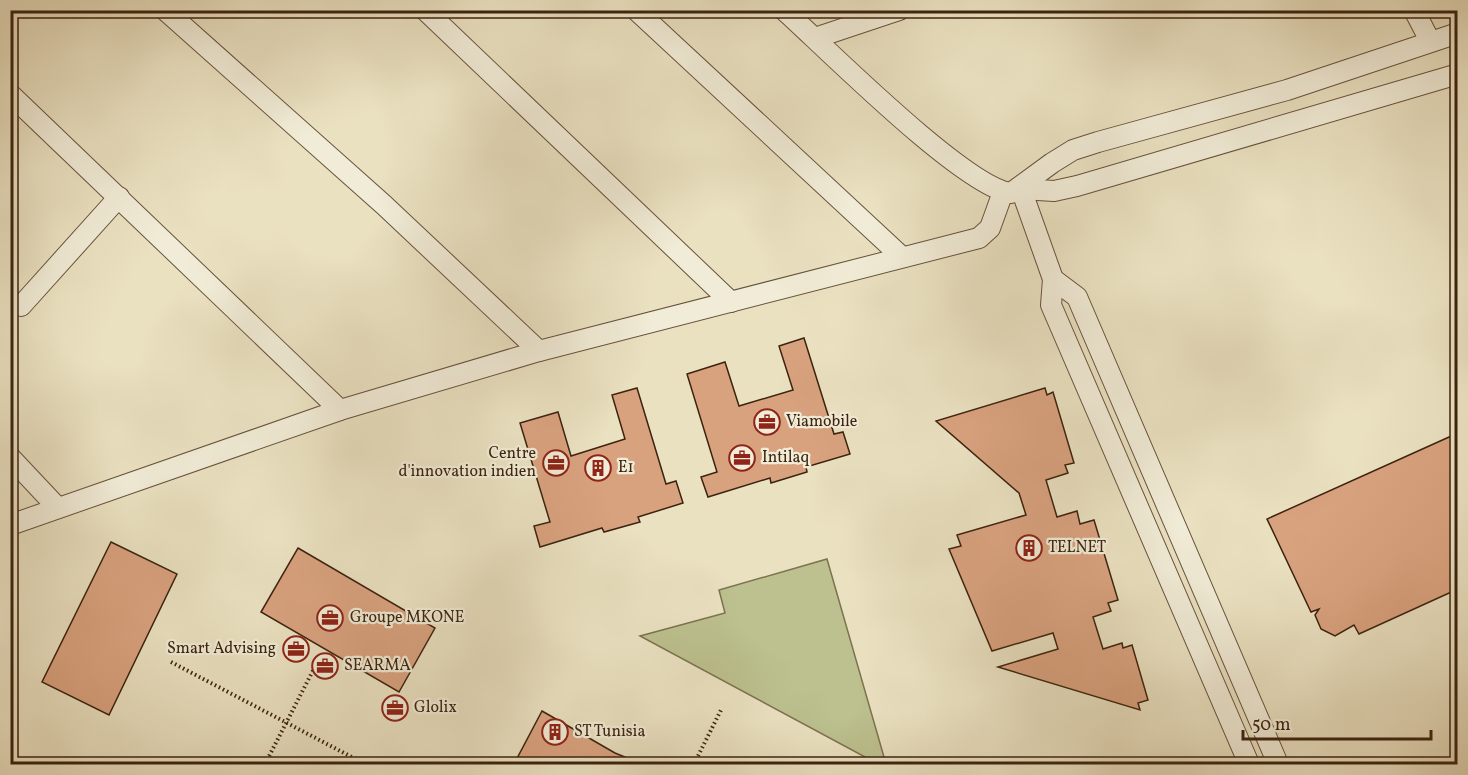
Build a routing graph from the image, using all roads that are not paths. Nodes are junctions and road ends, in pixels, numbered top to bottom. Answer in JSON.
{"nodes":[{"id":1,"x":165,"y":10,"type":"edge"},
{"id":2,"x":425,"y":10,"type":"edge"},
{"id":3,"x":636,"y":10,"type":"edge"},
{"id":4,"x":784,"y":10,"type":"edge"},
{"id":5,"x":899,"y":10,"type":"edge"},
{"id":6,"x":1414,"y":10,"type":"edge"},
{"id":7,"x":1458,"y":33,"type":"edge"},
{"id":8,"x":815,"y":38,"type":"junction"},
{"id":9,"x":1430,"y":41,"type":"junction"},
{"id":10,"x":1458,"y":74,"type":"edge"},
{"id":11,"x":10,"y":94,"type":"edge"},
{"id":12,"x":1012,"y":190,"type":"junction"},
{"id":13,"x":119,"y":197,"type":"junction"},
{"id":14,"x":902,"y":257,"type":"junction"},
{"id":15,"x":1053,"y":279,"type":"junction"},
{"id":16,"x":731,"y":302,"type":"junction"},
{"id":17,"x":21,"y":306,"type":"dead end"},
{"id":18,"x":539,"y":351,"type":"junction"},
{"id":19,"x":340,"y":410,"type":"junction"},
{"id":20,"x":10,"y":457,"type":"edge"},
{"id":21,"x":58,"y":508,"type":"junction"},
{"id":22,"x":10,"y":525,"type":"edge"},
{"id":23,"x":1240,"y":679,"type":"junction"},
{"id":24,"x":1215,"y":691,"type":"junction"},
{"id":25,"x":1249,"y":765,"type":"edge"},
{"id":26,"x":1278,"y":765,"type":"edge"}],
"edges":[{"from":1,"to":18,"type":"street"},
{"from":2,"to":16,"type":"street"},
{"from":3,"to":14,"type":"street"},
{"from":4,"to":8,"type":"street"},
{"from":5,"to":8,"type":"street"},
{"from":6,"to":9,"type":"street"},
{"from":7,"to":9,"type":"street"},
{"from":8,"to":12,"type":"street"},
{"from":9,"to":12,"type":"street"},
{"from":10,"to":12,"type":"street"},
{"from":11,"to":13,"type":"street"},
{"from":12,"to":14,"type":"street"},
{"from":12,"to":15,"type":"street"},
{"from":13,"to":17,"type":"street"},
{"from":13,"to":19,"type":"street"},
{"from":14,"to":16,"type":"street"},
{"from":15,"to":23,"type":"street"},
{"from":15,"to":24,"type":"street"},
{"from":16,"to":18,"type":"street"},
{"from":18,"to":19,"type":"street"},
{"from":19,"to":21,"type":"street"},
{"from":20,"to":21,"type":"street"},
{"from":21,"to":22,"type":"street"},
{"from":23,"to":24,"type":"street"},
{"from":23,"to":26,"type":"street"},
{"from":24,"to":25,"type":"street"}]}
